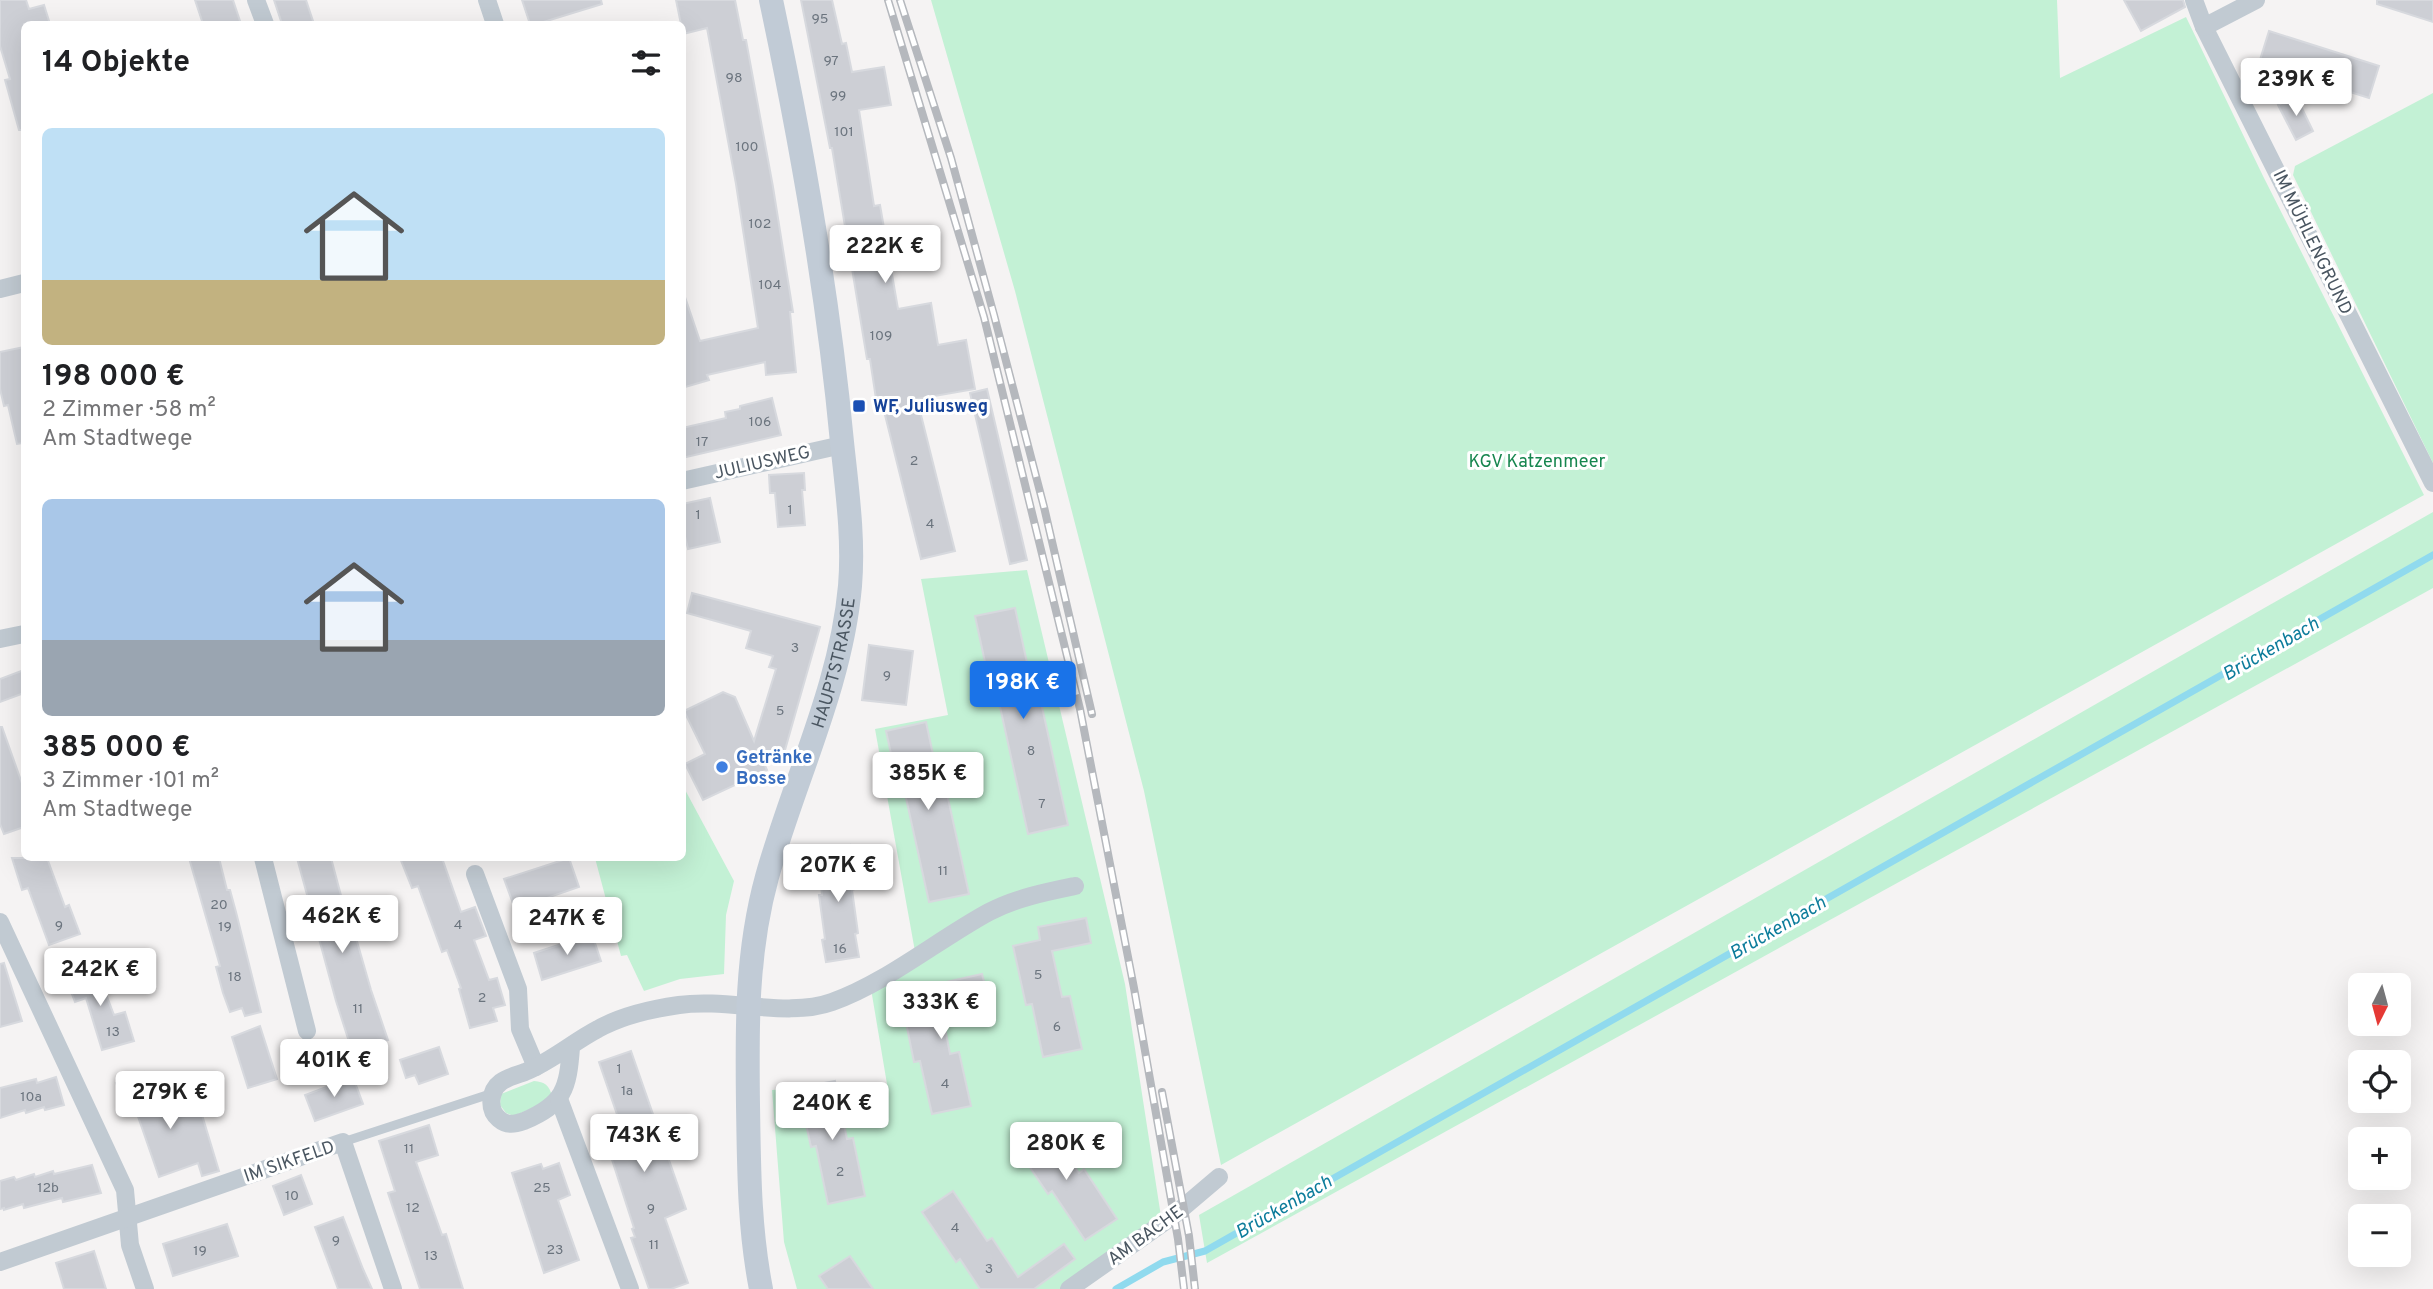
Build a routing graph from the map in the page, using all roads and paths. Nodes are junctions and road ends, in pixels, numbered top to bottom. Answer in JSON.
{"nodes":[{"id":1,"x":256,"y":0,"type":"edge"},
{"id":2,"x":487,"y":0,"type":"edge"},
{"id":3,"x":771,"y":0,"type":"edge"},
{"id":4,"x":2194,"y":0,"type":"edge"},
{"id":5,"x":2256,"y":0,"type":"edge"},
{"id":6,"x":264,"y":21,"type":"edge"},
{"id":7,"x":494,"y":21,"type":"edge"},
{"id":8,"x":2204,"y":27,"type":"junction"},
{"id":9,"x":21,"y":284,"type":"edge"},
{"id":10,"x":0,"y":289,"type":"edge"},
{"id":11,"x":842,"y":445,"type":"junction"},
{"id":12,"x":686,"y":480,"type":"edge"},
{"id":13,"x":2433,"y":483,"type":"edge"},
{"id":14,"x":21,"y":635,"type":"edge"},
{"id":15,"x":0,"y":639,"type":"edge"},
{"id":16,"x":264,"y":861,"type":"edge"},
{"id":17,"x":475,"y":874,"type":"dead end"},
{"id":18,"x":1075,"y":886,"type":"dead end"},
{"id":19,"x":0,"y":922,"type":"edge"},
{"id":20,"x":747,"y":1005,"type":"junction"},
{"id":21,"x":307,"y":1031,"type":"dead end"},
{"id":22,"x":570,"y":1047,"type":"junction"},
{"id":23,"x":536,"y":1067,"type":"junction"},
{"id":24,"x":493,"y":1093,"type":"junction"},
{"id":25,"x":559,"y":1098,"type":"junction"},
{"id":26,"x":344,"y":1142,"type":"junction"},
{"id":27,"x":1219,"y":1177,"type":"dead end"},
{"id":28,"x":127,"y":1218,"type":"junction"},
{"id":29,"x":0,"y":1262,"type":"edge"},
{"id":30,"x":145,"y":1289,"type":"edge"},
{"id":31,"x":393,"y":1289,"type":"edge"},
{"id":32,"x":630,"y":1289,"type":"edge"},
{"id":33,"x":761,"y":1289,"type":"edge"},
{"id":34,"x":1069,"y":1289,"type":"edge"}],
"edges":[{"from":1,"to":6,"type":"street"},
{"from":2,"to":7,"type":"street"},
{"from":3,"to":11,"type":"street","name":"HAUPTSTRASSE"},
{"from":4,"to":8,"type":"street","name":"IM MÜHLENGRUND"},
{"from":5,"to":8,"type":"street"},
{"from":8,"to":13,"type":"street","name":"IM MÜHLENGRUND"},
{"from":9,"to":10,"type":"street"},
{"from":11,"to":12,"type":"street","name":"JULIUSWEG"},
{"from":11,"to":20,"type":"street","name":"HAUPTSTRASSE"},
{"from":14,"to":15,"type":"street"},
{"from":16,"to":21,"type":"street"},
{"from":17,"to":23,"type":"street"},
{"from":18,"to":20,"type":"street"},
{"from":19,"to":28,"type":"street"},
{"from":20,"to":22,"type":"street"},
{"from":20,"to":33,"type":"street","name":"HAUPTSTRASSE"},
{"from":22,"to":23,"type":"street"},
{"from":22,"to":25,"type":"street"},
{"from":23,"to":24,"type":"street"},
{"from":24,"to":25,"type":"street"},
{"from":24,"to":26,"type":"lane"},
{"from":25,"to":32,"type":"street"},
{"from":26,"to":28,"type":"street","name":"IM SIKFELD"},
{"from":26,"to":31,"type":"street","name":"IM SIKFELD"},
{"from":27,"to":34,"type":"street","name":"AM BACHE"},
{"from":28,"to":29,"type":"street","name":"IM SIKFELD"},
{"from":28,"to":30,"type":"street"}]}
